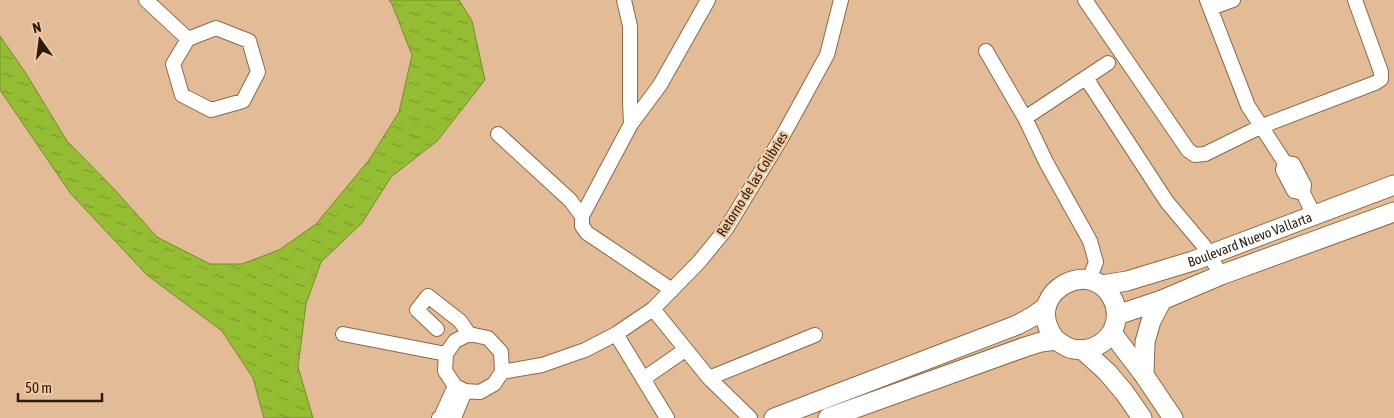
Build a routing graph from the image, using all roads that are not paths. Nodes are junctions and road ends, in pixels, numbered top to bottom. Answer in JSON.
{"nodes":[{"id":1,"x":146,"y":0,"type":"edge"},
{"id":2,"x":624,"y":0,"type":"edge"},
{"id":3,"x":708,"y":0,"type":"edge"},
{"id":4,"x":841,"y":0,"type":"edge"},
{"id":5,"x":1085,"y":0,"type":"edge"},
{"id":6,"x":1233,"y":0,"type":"edge"},
{"id":7,"x":1355,"y":0,"type":"edge"},
{"id":8,"x":1209,"y":4,"type":"edge"},
{"id":9,"x":188,"y":39,"type":"junction"},
{"id":10,"x":986,"y":51,"type":"dead end"},
{"id":11,"x":1108,"y":63,"type":"dead end"},
{"id":12,"x":1086,"y":78,"type":"junction"},
{"id":13,"x":1025,"y":118,"type":"junction"},
{"id":14,"x":631,"y":124,"type":"junction"},
{"id":15,"x":1262,"y":126,"type":"junction"},
{"id":16,"x":498,"y":134,"type":"dead end"},
{"id":17,"x":1394,"y":185,"type":"edge"},
{"id":18,"x":1361,"y":197,"type":"junction"},
{"id":19,"x":1394,"y":212,"type":"edge"},
{"id":20,"x":1314,"y":215,"type":"junction"},
{"id":21,"x":582,"y":216,"type":"junction"},
{"id":22,"x":1370,"y":221,"type":"junction"},
{"id":23,"x":1209,"y":255,"type":"junction"},
{"id":24,"x":1221,"y":275,"type":"junction"},
{"id":25,"x":1096,"y":282,"type":"junction"},
{"id":26,"x":672,"y":290,"type":"junction"},
{"id":27,"x":1162,"y":300,"type":"junction"},
{"id":28,"x":1046,"y":307,"type":"junction"},
{"id":29,"x":653,"y":309,"type":"junction"},
{"id":30,"x":1114,"y":324,"type":"junction"},
{"id":31,"x":437,"y":329,"type":"dead end"},
{"id":32,"x":343,"y":334,"type":"dead end"},
{"id":33,"x":469,"y":334,"type":"junction"},
{"id":34,"x":616,"y":334,"type":"junction"},
{"id":35,"x":815,"y":335,"type":"dead end"},
{"id":36,"x":1056,"y":340,"type":"junction"},
{"id":37,"x":686,"y":350,"type":"junction"},
{"id":38,"x":1083,"y":350,"type":"junction"},
{"id":39,"x":446,"y":354,"type":"junction"},
{"id":40,"x":502,"y":372,"type":"junction"},
{"id":41,"x":1144,"y":375,"type":"junction"},
{"id":42,"x":709,"y":378,"type":"junction"},
{"id":43,"x":643,"y":379,"type":"junction"},
{"id":44,"x":460,"y":388,"type":"junction"},
{"id":45,"x":444,"y":418,"type":"edge"},
{"id":46,"x":667,"y":418,"type":"edge"},
{"id":47,"x":750,"y":418,"type":"edge"},
{"id":48,"x":774,"y":418,"type":"edge"},
{"id":49,"x":828,"y":418,"type":"edge"},
{"id":50,"x":1142,"y":418,"type":"edge"},
{"id":51,"x":1173,"y":418,"type":"edge"}],
"edges":[{"from":1,"to":9,"type":"street"},
{"from":2,"to":14,"type":"street"},
{"from":3,"to":14,"type":"street"},
{"from":4,"to":26,"type":"street","name":"Retorno de las Colibries"},
{"from":5,"to":15,"type":"street"},
{"from":6,"to":8,"type":"street"},
{"from":7,"to":15,"type":"street"},
{"from":8,"to":15,"type":"street"},
{"from":9,"to":9,"type":"street"},
{"from":10,"to":13,"type":"street"},
{"from":11,"to":12,"type":"street"},
{"from":12,"to":13,"type":"street"},
{"from":12,"to":23,"type":"street"},
{"from":13,"to":25,"type":"street"},
{"from":14,"to":21,"type":"street"},
{"from":15,"to":20,"type":"street"},
{"from":16,"to":21,"type":"street"},
{"from":17,"to":18,"type":"main road","name":"Boulevard Nuevo Vallarta"},
{"from":18,"to":20,"type":"main road","name":"Boulevard Nuevo Vallarta"},
{"from":18,"to":22,"type":"main road"},
{"from":19,"to":22,"type":"main road","name":"Boulevard Nuevo Vallarta"},
{"from":20,"to":23,"type":"main road","name":"Boulevard Nuevo Vallarta"},
{"from":21,"to":26,"type":"street"},
{"from":22,"to":24,"type":"main road","name":"Boulevard Nuevo Vallarta"},
{"from":23,"to":24,"type":"street"},
{"from":23,"to":25,"type":"main road","name":"Boulevard Nuevo Vallarta"},
{"from":24,"to":27,"type":"main road","name":"Boulevard Nuevo Vallarta"},
{"from":25,"to":28,"type":"main road","name":"Boulevard Nuevo Vallarta"},
{"from":25,"to":30,"type":"main road"},
{"from":26,"to":29,"type":"street","name":"Retorno de las Colibries"},
{"from":27,"to":30,"type":"main road","name":"Boulevard Nuevo Vallarta"},
{"from":27,"to":41,"type":"main road"},
{"from":28,"to":36,"type":"main road"},
{"from":28,"to":48,"type":"main road","name":"Boulevard Nuevo Vallarta"},
{"from":29,"to":34,"type":"street","name":"Retorno de las Colibries"},
{"from":29,"to":37,"type":"street"},
{"from":30,"to":38,"type":"main road","name":"Boulevard Nuevo Vallarta"},
{"from":30,"to":41,"type":"main road"},
{"from":31,"to":33,"type":"street"},
{"from":32,"to":39,"type":"street"},
{"from":33,"to":39,"type":"street"},
{"from":33,"to":40,"type":"street"},
{"from":34,"to":40,"type":"street","name":"Retorno de las Colibries"},
{"from":34,"to":43,"type":"street"},
{"from":35,"to":42,"type":"street"},
{"from":36,"to":38,"type":"main road"},
{"from":36,"to":49,"type":"main road"},
{"from":37,"to":42,"type":"street"},
{"from":37,"to":43,"type":"street"},
{"from":38,"to":50,"type":"main road"},
{"from":39,"to":44,"type":"street"},
{"from":40,"to":44,"type":"street"},
{"from":41,"to":51,"type":"main road"},
{"from":42,"to":47,"type":"street"},
{"from":43,"to":46,"type":"street"},
{"from":44,"to":45,"type":"street"}]}
